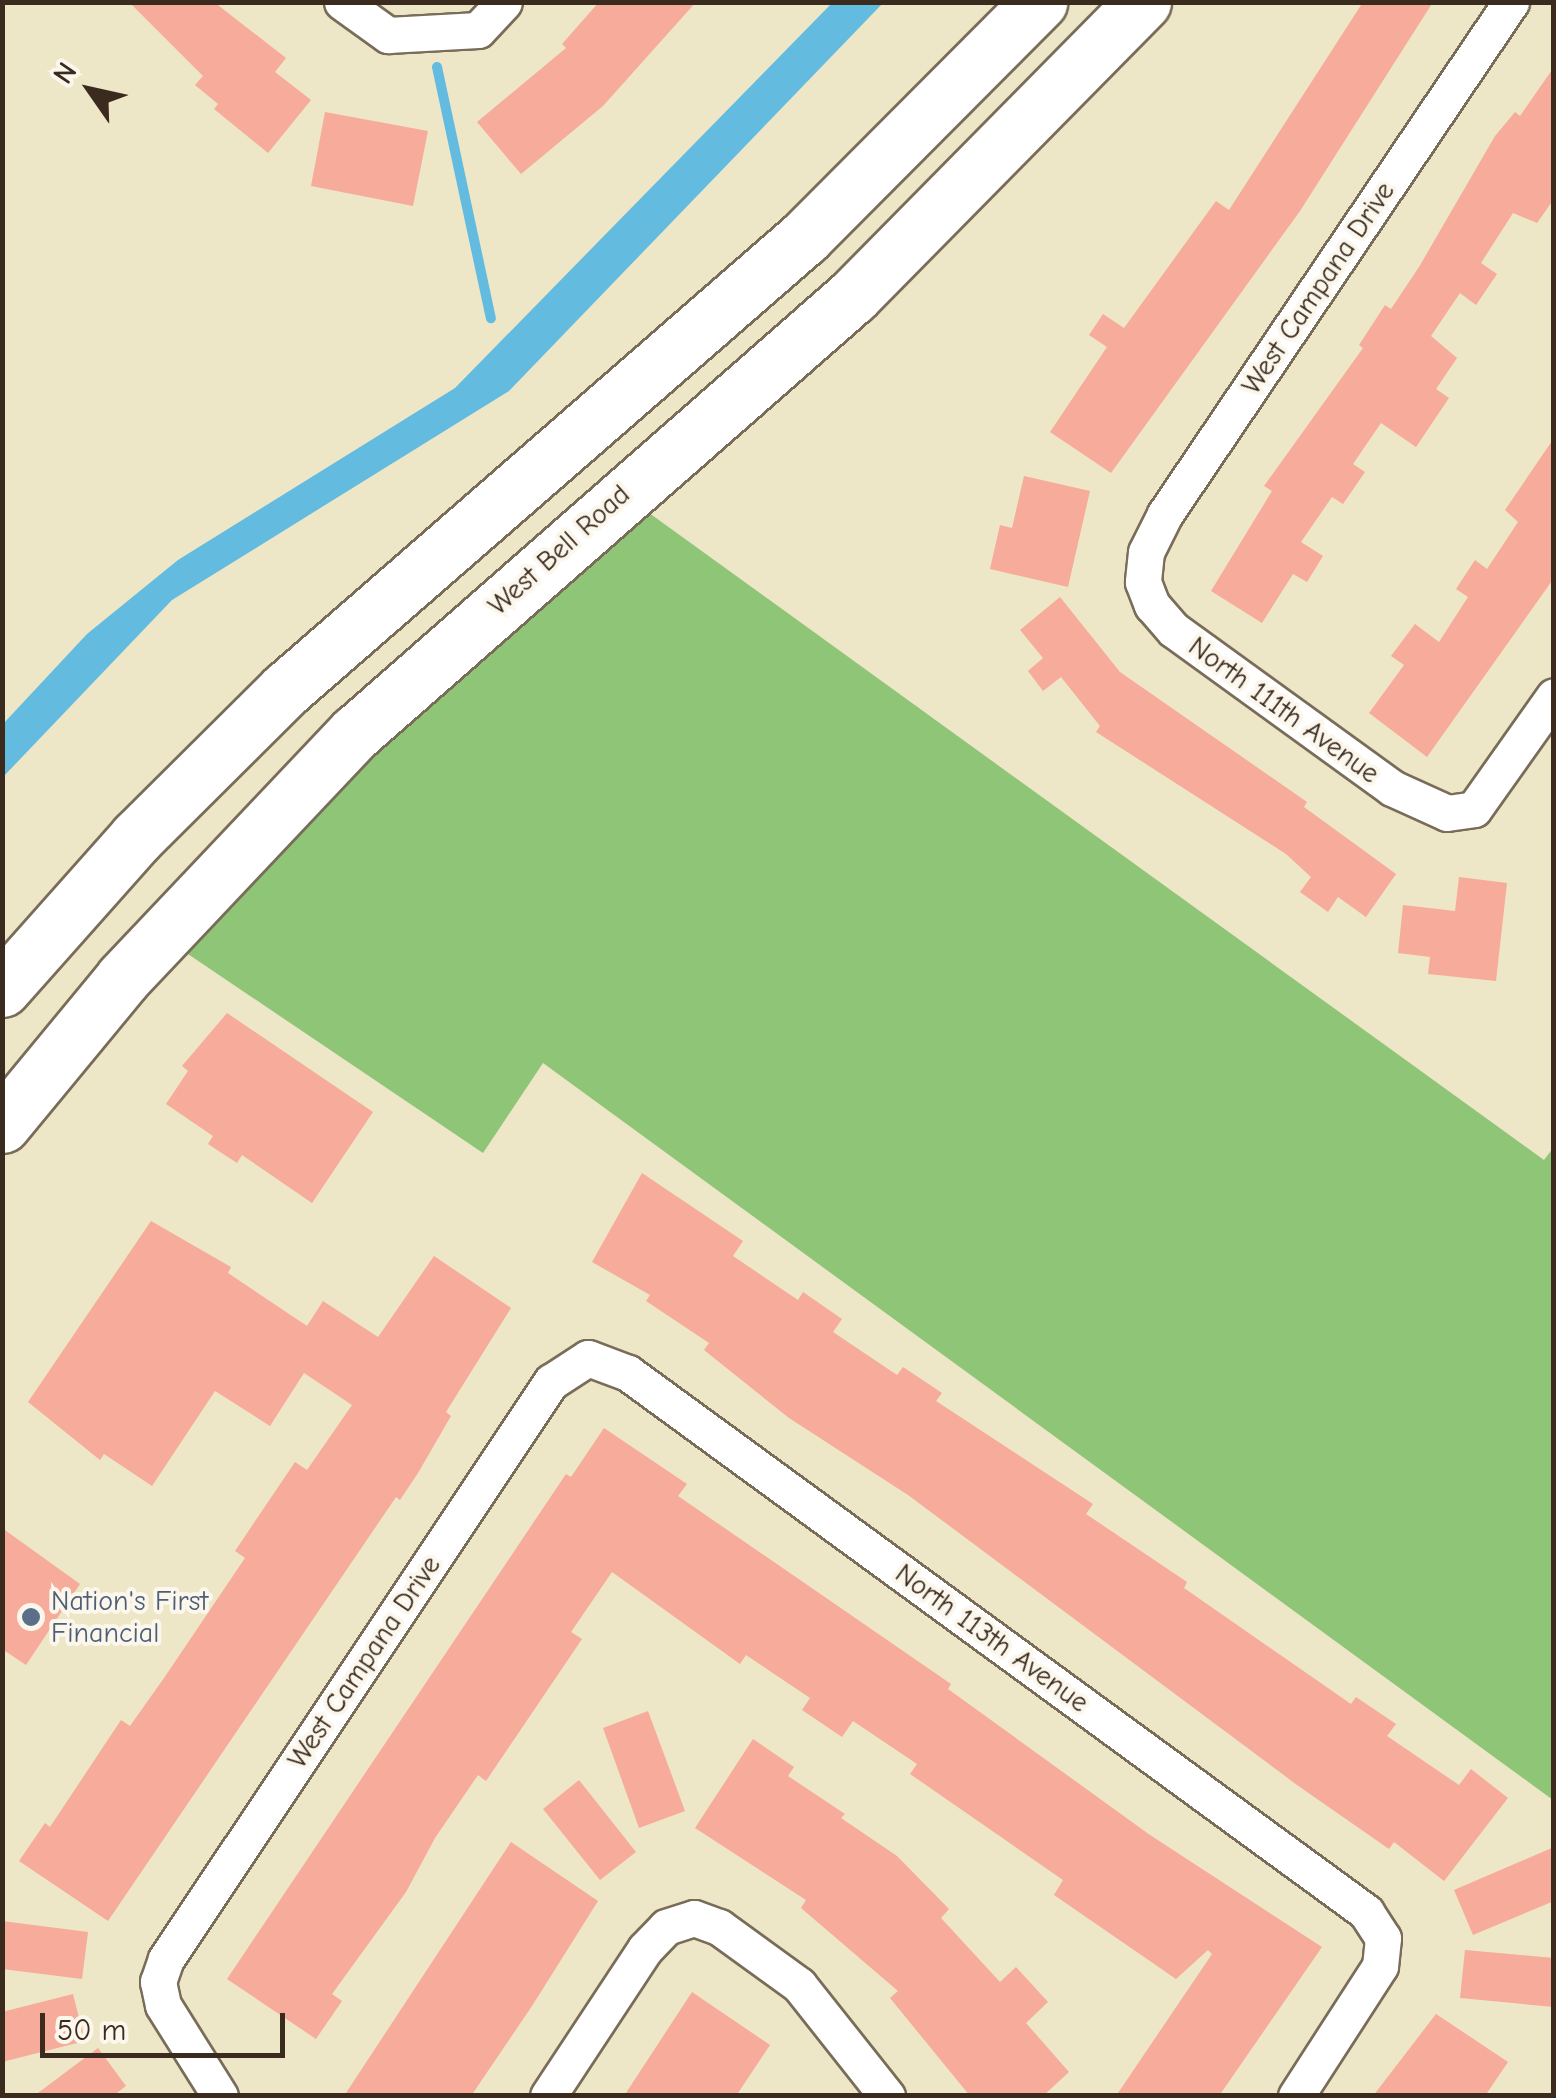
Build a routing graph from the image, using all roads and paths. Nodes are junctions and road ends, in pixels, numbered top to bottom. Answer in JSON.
{"nodes":[{"id":1,"x":342,"y":2,"type":"edge"},
{"id":2,"x":504,"y":2,"type":"edge"},
{"id":3,"x":1039,"y":2,"type":"edge"},
{"id":4,"x":1143,"y":2,"type":"edge"},
{"id":5,"x":1511,"y":2,"type":"edge"},
{"id":6,"x":1143,"y":582,"type":"joint"},
{"id":7,"x":1554,"y":696,"type":"edge"},
{"id":8,"x":2,"y":988,"type":"edge"},
{"id":9,"x":2,"y":1125,"type":"edge"},
{"id":10,"x":588,"y":1358,"type":"joint"},
{"id":11,"x":220,"y":2096,"type":"edge"},
{"id":12,"x":548,"y":2096,"type":"edge"},
{"id":13,"x":887,"y":2096,"type":"edge"},
{"id":14,"x":1296,"y":2096,"type":"edge"}],
"edges":[{"from":1,"to":2,"type":"street"},
{"from":3,"to":8,"type":"main road"},
{"from":4,"to":9,"type":"main road","name":"West Bell Road"},
{"from":5,"to":6,"type":"street","name":"West Campana Drive"},
{"from":6,"to":7,"type":"street","name":"North 111th Avenue"},
{"from":10,"to":11,"type":"street","name":"West Campana Drive"},
{"from":10,"to":14,"type":"street","name":"North 113th Avenue"},
{"from":12,"to":13,"type":"street"}]}
